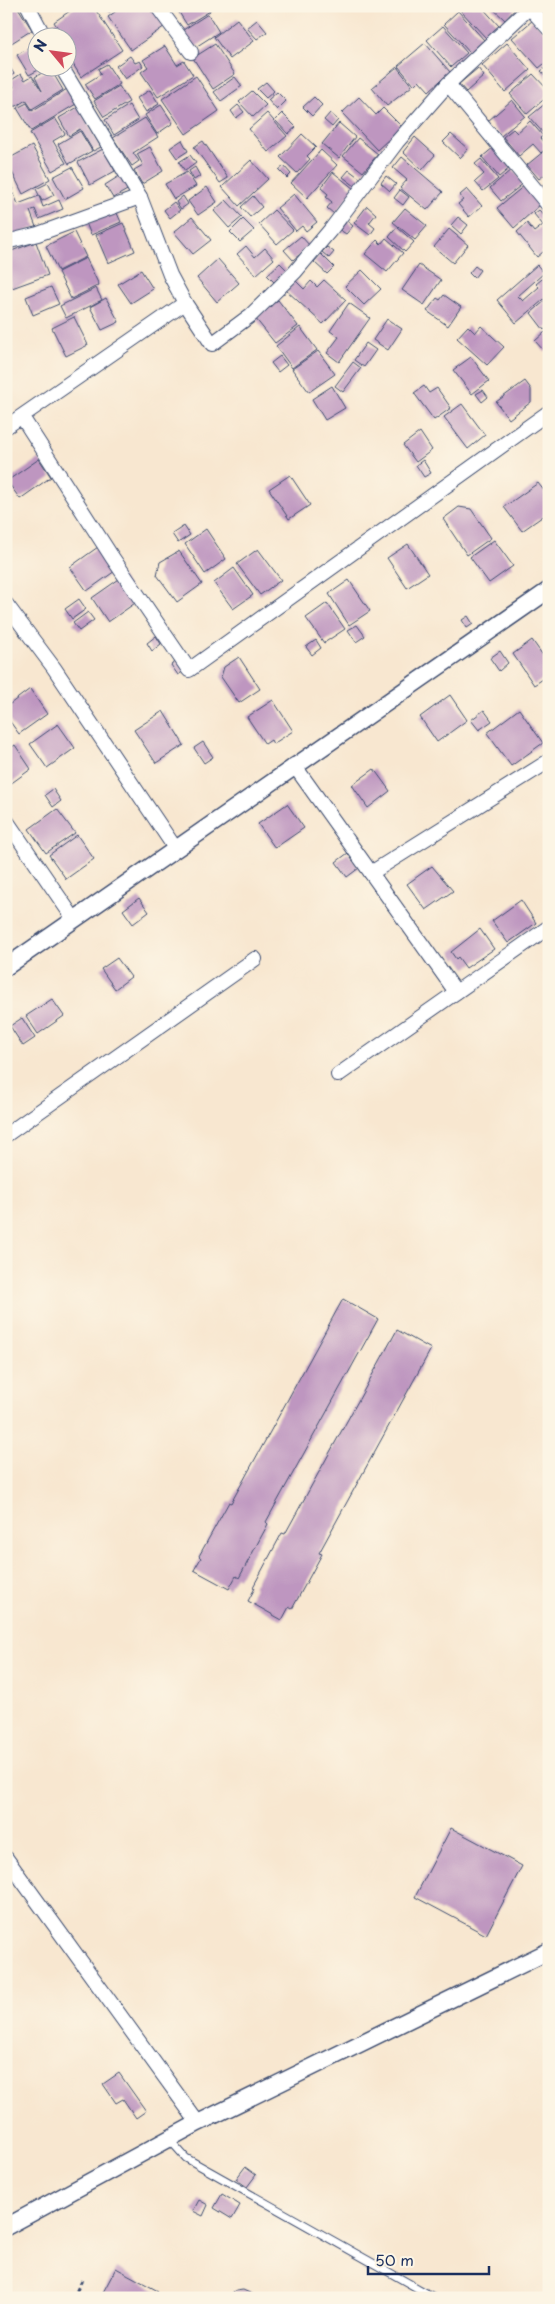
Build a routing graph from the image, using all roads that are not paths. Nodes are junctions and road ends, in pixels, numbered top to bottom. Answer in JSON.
{"nodes":[{"id":1,"x":28,"y":6,"type":"edge"},
{"id":2,"x":157,"y":6,"type":"edge"},
{"id":3,"x":531,"y":7,"type":"edge"},
{"id":4,"x":40,"y":28,"type":"edge"},
{"id":5,"x":549,"y":29,"type":"edge"},
{"id":6,"x":190,"y":52,"type":"dead end"},
{"id":7,"x":68,"y":78,"type":"edge"},
{"id":8,"x":448,"y":84,"type":"junction"},
{"id":9,"x":140,"y":197,"type":"junction"},
{"id":10,"x":549,"y":206,"type":"edge"},
{"id":11,"x":6,"y":242,"type":"edge"},
{"id":12,"x":185,"y":303,"type":"junction"},
{"id":13,"x":549,"y":412,"type":"edge"},
{"id":14,"x":22,"y":417,"type":"junction"},
{"id":15,"x":6,"y":427,"type":"edge"},
{"id":16,"x":549,"y":590,"type":"edge"},
{"id":17,"x":6,"y":604,"type":"edge"},
{"id":18,"x":549,"y":761,"type":"edge"},
{"id":19,"x":294,"y":765,"type":"junction"},
{"id":20,"x":6,"y":820,"type":"edge"},
{"id":21,"x":175,"y":848,"type":"junction"},
{"id":22,"x":371,"y":873,"type":"junction"},
{"id":23,"x":74,"y":919,"type":"junction"},
{"id":24,"x":549,"y":927,"type":"edge"},
{"id":25,"x":255,"y":959,"type":"dead end"},
{"id":26,"x":6,"y":967,"type":"edge"},
{"id":27,"x":456,"y":992,"type":"junction"},
{"id":28,"x":338,"y":1075,"type":"dead end"},
{"id":29,"x":6,"y":1135,"type":"edge"},
{"id":30,"x":6,"y":1858,"type":"edge"},
{"id":31,"x":549,"y":1951,"type":"edge"},
{"id":32,"x":198,"y":2123,"type":"junction"},
{"id":33,"x":169,"y":2139,"type":"junction"},
{"id":34,"x":6,"y":2227,"type":"edge"},
{"id":35,"x":435,"y":2298,"type":"edge"}],
"edges":[{"from":1,"to":4,"type":"street"},
{"from":2,"to":6,"type":"street"},
{"from":3,"to":5,"type":"street"},
{"from":3,"to":8,"type":"street"},
{"from":7,"to":9,"type":"street"},
{"from":8,"to":10,"type":"street"},
{"from":8,"to":12,"type":"street"},
{"from":9,"to":11,"type":"street"},
{"from":9,"to":12,"type":"street"},
{"from":12,"to":14,"type":"street"},
{"from":13,"to":14,"type":"street"},
{"from":14,"to":15,"type":"street"},
{"from":16,"to":19,"type":"street"},
{"from":17,"to":21,"type":"street"},
{"from":18,"to":22,"type":"street"},
{"from":19,"to":21,"type":"street"},
{"from":19,"to":22,"type":"street"},
{"from":20,"to":23,"type":"street"},
{"from":21,"to":23,"type":"street"},
{"from":22,"to":27,"type":"street"},
{"from":23,"to":26,"type":"street"},
{"from":24,"to":27,"type":"street"},
{"from":25,"to":29,"type":"street"},
{"from":27,"to":28,"type":"street"},
{"from":30,"to":32,"type":"street"},
{"from":31,"to":32,"type":"street"},
{"from":32,"to":33,"type":"street"},
{"from":33,"to":34,"type":"street"},
{"from":33,"to":35,"type":"lane"}]}
